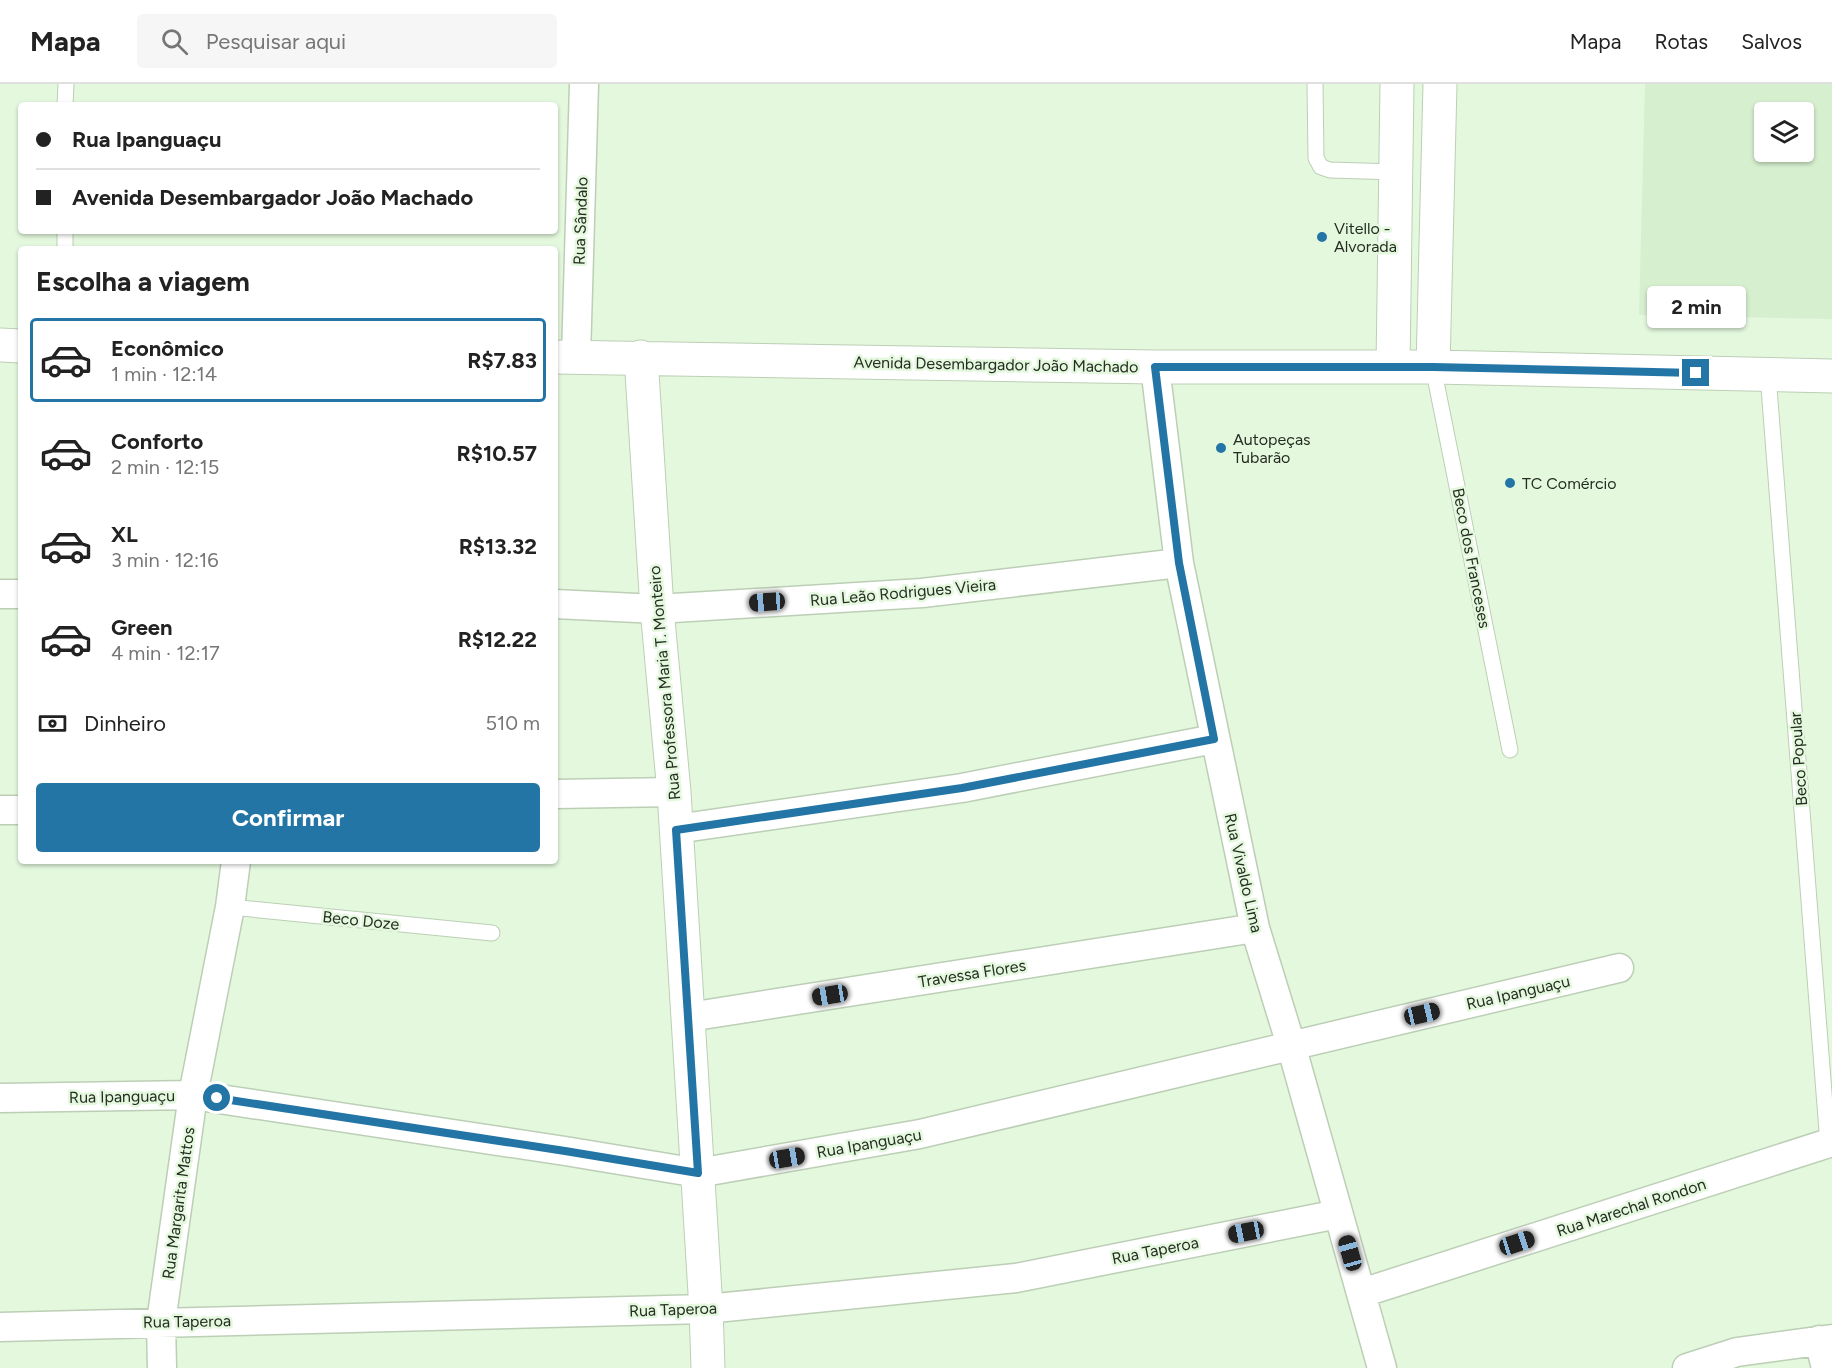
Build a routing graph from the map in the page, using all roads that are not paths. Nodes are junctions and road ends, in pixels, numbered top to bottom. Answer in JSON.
{"nodes":[{"id":1,"x":66,"y":84,"type":"edge"},
{"id":2,"x":584,"y":84,"type":"edge"},
{"id":3,"x":1315,"y":84,"type":"edge"},
{"id":4,"x":1397,"y":84,"type":"edge"},
{"id":5,"x":1440,"y":84,"type":"edge"},
{"id":6,"x":66,"y":102,"type":"edge"},
{"id":7,"x":1396,"y":172,"type":"junction"},
{"id":8,"x":0,"y":345,"type":"edge"},
{"id":9,"x":18,"y":346,"type":"edge"},
{"id":10,"x":566,"y":357,"type":"edge"},
{"id":11,"x":642,"y":357,"type":"junction"},
{"id":12,"x":1155,"y":367,"type":"junction"},
{"id":13,"x":1393,"y":367,"type":"junction"},
{"id":14,"x":1433,"y":367,"type":"junction"},
{"id":15,"x":1768,"y":375,"type":"junction"},
{"id":16,"x":1832,"y":376,"type":"edge"},
{"id":17,"x":1179,"y":563,"type":"junction"},
{"id":18,"x":0,"y":594,"type":"edge"},
{"id":19,"x":18,"y":594,"type":"edge"},
{"id":20,"x":558,"y":604,"type":"edge"},
{"id":21,"x":657,"y":609,"type":"junction"},
{"id":22,"x":1214,"y":739,"type":"junction"},
{"id":23,"x":1510,"y":750,"type":"dead end"},
{"id":24,"x":674,"y":792,"type":"junction"},
{"id":25,"x":558,"y":794,"type":"edge"},
{"id":26,"x":0,"y":810,"type":"edge"},
{"id":27,"x":18,"y":810,"type":"edge"},
{"id":28,"x":676,"y":830,"type":"junction"},
{"id":29,"x":236,"y":864,"type":"edge"},
{"id":30,"x":230,"y":907,"type":"junction"},
{"id":31,"x":1255,"y":928,"type":"junction"},
{"id":32,"x":492,"y":933,"type":"dead end"},
{"id":33,"x":1619,"y":968,"type":"dead end"},
{"id":34,"x":689,"y":1017,"type":"junction"},
{"id":35,"x":1291,"y":1045,"type":"junction"},
{"id":36,"x":193,"y":1095,"type":"junction"},
{"id":37,"x":0,"y":1098,"type":"edge"},
{"id":38,"x":1830,"y":1143,"type":"edge"},
{"id":39,"x":698,"y":1173,"type":"junction"},
{"id":40,"x":1338,"y":1214,"type":"junction"},
{"id":41,"x":1362,"y":1293,"type":"junction"},
{"id":42,"x":706,"y":1309,"type":"junction"},
{"id":43,"x":161,"y":1322,"type":"junction"},
{"id":44,"x":0,"y":1327,"type":"edge"},
{"id":45,"x":1825,"y":1339,"type":"edge"},
{"id":46,"x":162,"y":1368,"type":"edge"},
{"id":47,"x":708,"y":1368,"type":"edge"},
{"id":48,"x":1382,"y":1368,"type":"edge"},
{"id":49,"x":1687,"y":1368,"type":"edge"},
{"id":50,"x":1826,"y":1368,"type":"edge"}],
"edges":[{"from":1,"to":6,"type":"lane"},
{"from":2,"to":10,"type":"street","name":"Rua Sândalo"},
{"from":3,"to":7,"type":"lane"},
{"from":4,"to":7,"type":"street"},
{"from":5,"to":14,"type":"street"},
{"from":7,"to":13,"type":"street"},
{"from":8,"to":9,"type":"street"},
{"from":10,"to":11,"type":"street","name":"Avenida Desembargador João Machado"},
{"from":11,"to":12,"type":"street","name":"Avenida Desembargador João Machado"},
{"from":11,"to":21,"type":"street","name":"Rua Professora Maria T. Monteiro"},
{"from":12,"to":13,"type":"street","name":"Avenida Desembargador João Machado"},
{"from":12,"to":17,"type":"street","name":"Rua Vivaldo Lima"},
{"from":13,"to":14,"type":"street","name":"Avenida Desembargador João Machado"},
{"from":14,"to":15,"type":"street","name":"Avenida Desembargador João Machado"},
{"from":14,"to":23,"type":"lane","name":"Beco dos Franceses"},
{"from":15,"to":16,"type":"street","name":"Avenida Desembargador João Machado"},
{"from":15,"to":38,"type":"lane","name":"Beco Popular"},
{"from":17,"to":21,"type":"street","name":"Rua Leão Rodrigues Vieira"},
{"from":17,"to":22,"type":"street","name":"Rua Vivaldo Lima"},
{"from":18,"to":19,"type":"street"},
{"from":20,"to":21,"type":"street","name":"Rua Leão Rodrigues Vieira"},
{"from":21,"to":24,"type":"street","name":"Rua Professora Maria T. Monteiro"},
{"from":22,"to":28,"type":"street"},
{"from":22,"to":31,"type":"street","name":"Rua Vivaldo Lima"},
{"from":24,"to":25,"type":"street"},
{"from":24,"to":28,"type":"street","name":"Rua Professora Maria T. Monteiro"},
{"from":26,"to":27,"type":"street"},
{"from":28,"to":34,"type":"street","name":"Rua Professora Maria T. Monteiro"},
{"from":29,"to":30,"type":"street","name":"Rua Margarita Mattos"},
{"from":30,"to":32,"type":"lane","name":"Beco Doze"},
{"from":30,"to":36,"type":"street","name":"Rua Margarita Mattos"},
{"from":31,"to":34,"type":"street","name":"Travessa Flores"},
{"from":31,"to":35,"type":"street","name":"Rua Vivaldo Lima"},
{"from":33,"to":35,"type":"street","name":"Rua Ipanguaçu"},
{"from":34,"to":39,"type":"street","name":"Rua Professora Maria T. Monteiro"},
{"from":35,"to":39,"type":"street","name":"Rua Ipanguaçu"},
{"from":35,"to":40,"type":"street","name":"Rua Vivaldo Lima"},
{"from":36,"to":37,"type":"street","name":"Rua Ipanguaçu"},
{"from":36,"to":39,"type":"street","name":"Rua Ipanguaçu"},
{"from":36,"to":43,"type":"street","name":"Rua Margarita Mattos"},
{"from":38,"to":41,"type":"street","name":"Rua Marechal Rondon"},
{"from":39,"to":42,"type":"street","name":"Rua Professora Maria T. Monteiro"},
{"from":40,"to":41,"type":"street","name":"Rua Vivaldo Lima"},
{"from":40,"to":42,"type":"street","name":"Rua Taperoa"},
{"from":41,"to":48,"type":"street","name":"Rua Vivaldo Lima"},
{"from":42,"to":43,"type":"street","name":"Rua Taperoa"},
{"from":42,"to":47,"type":"street","name":"Rua Professora Maria T. Monteiro"},
{"from":43,"to":44,"type":"street","name":"Rua Taperoa"},
{"from":43,"to":46,"type":"street","name":"Rua Margarita Mattos"},
{"from":45,"to":49,"type":"street"},
{"from":45,"to":50,"type":"street"}]}
